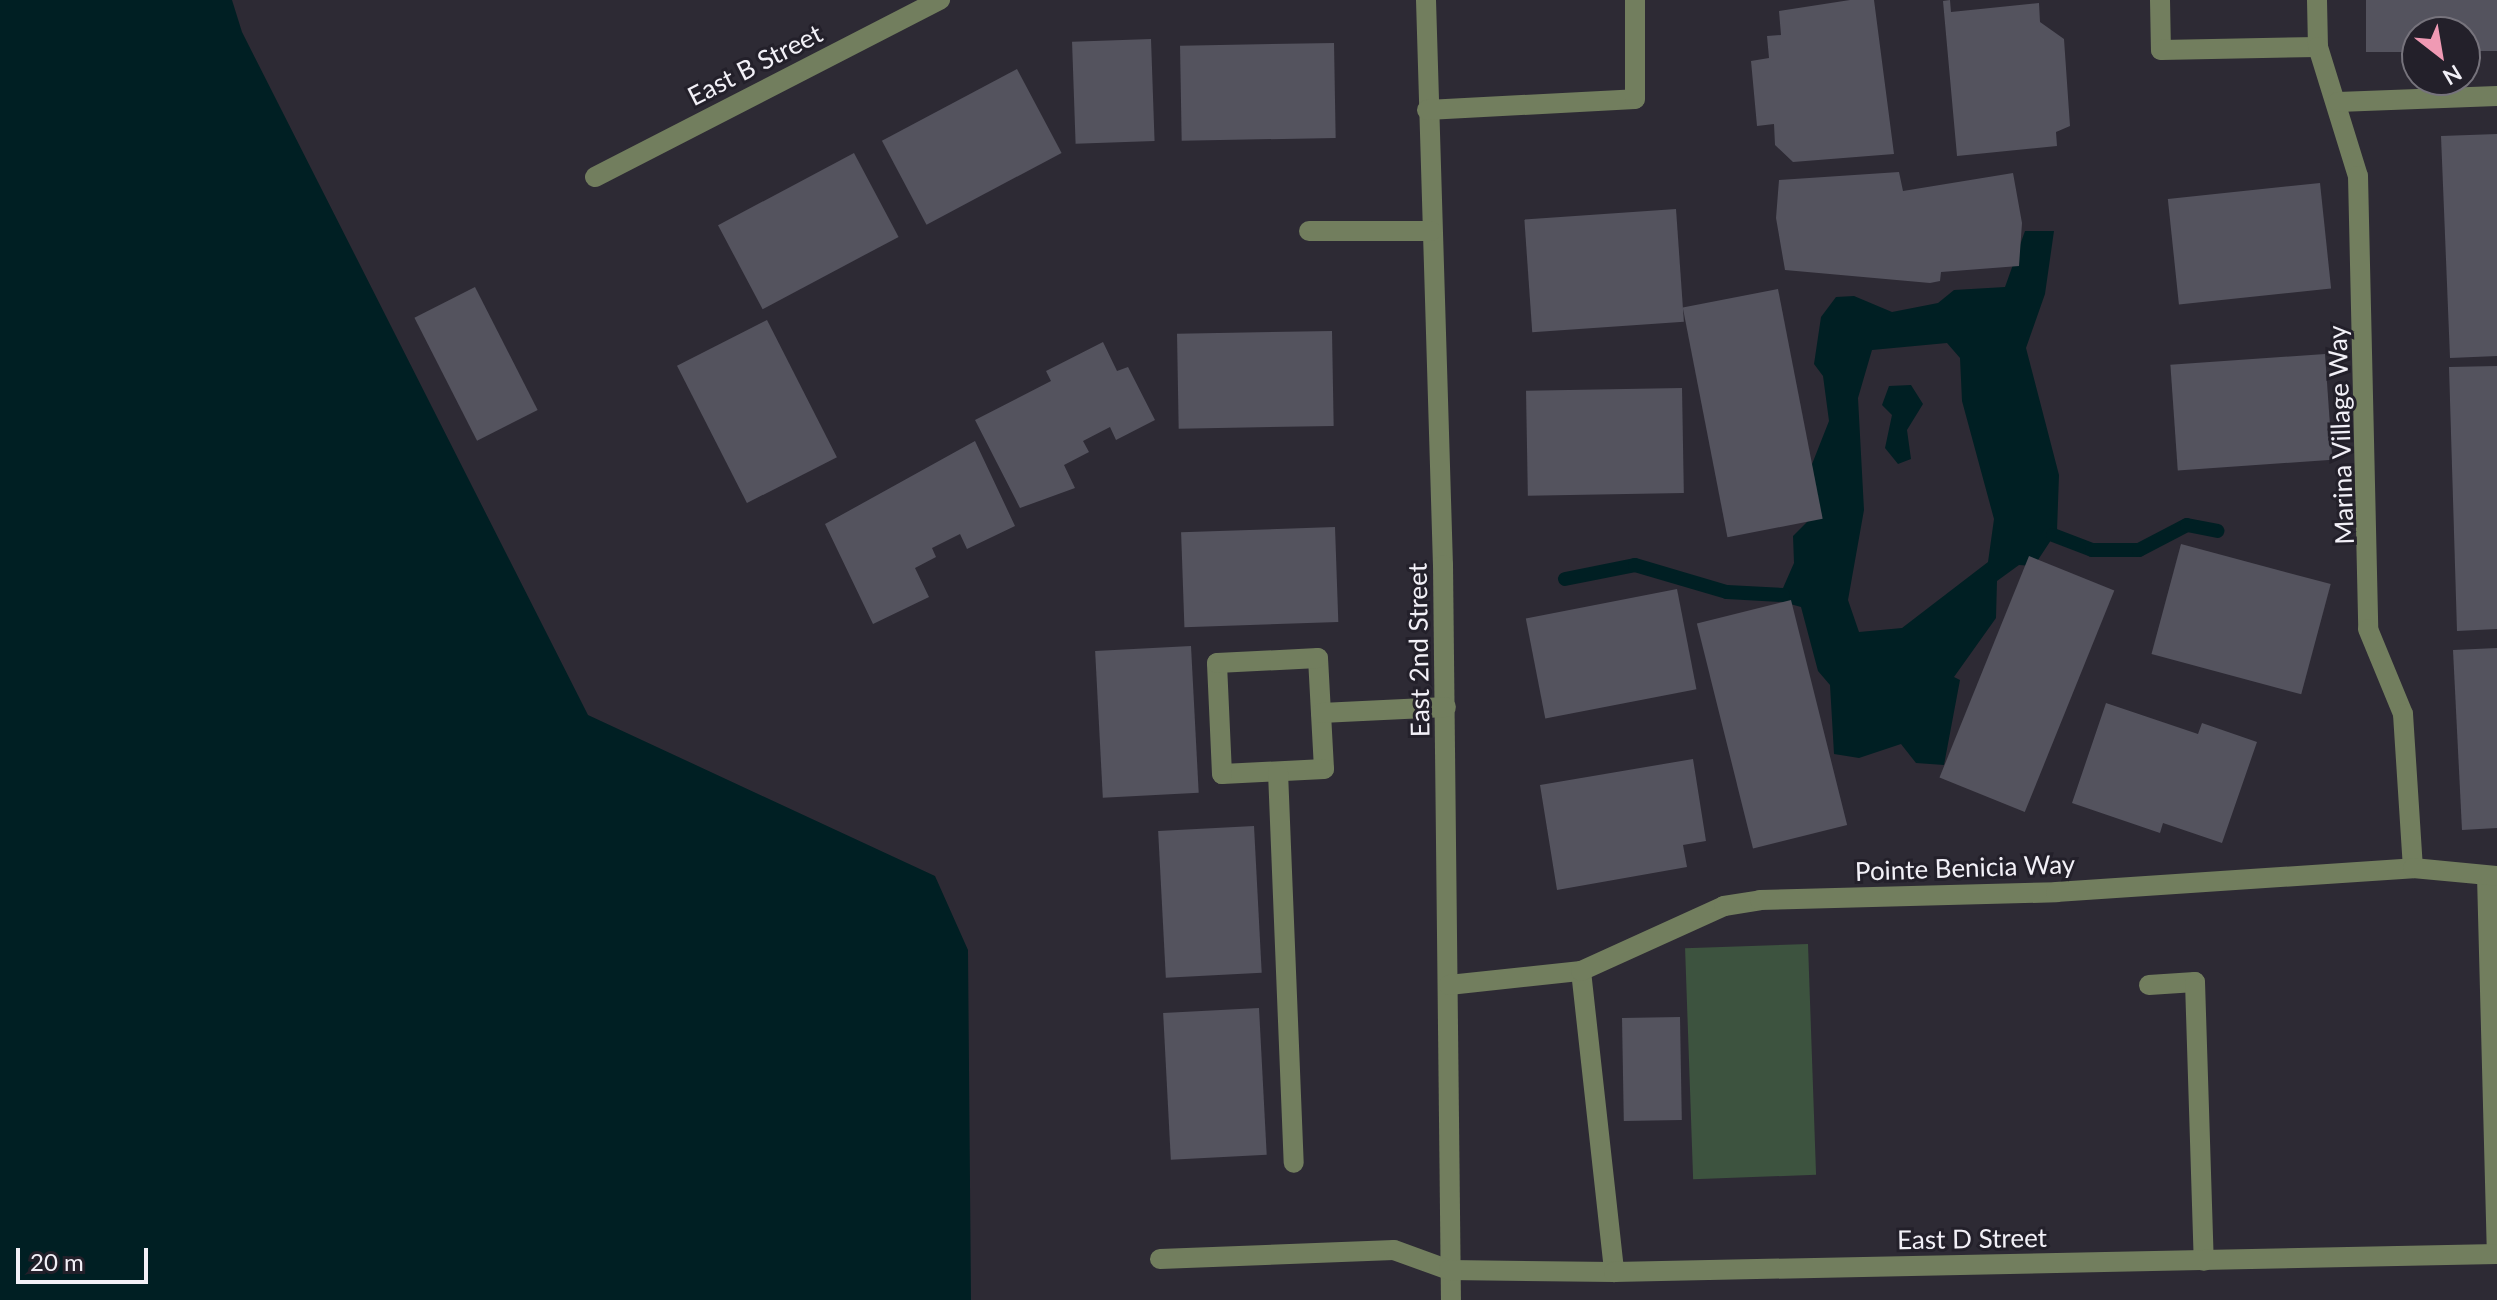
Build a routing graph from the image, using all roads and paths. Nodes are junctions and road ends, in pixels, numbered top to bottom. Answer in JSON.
{"nodes":[{"id":1,"x":940,"y":0,"type":"edge"},
{"id":2,"x":1426,"y":0,"type":"edge"},
{"id":3,"x":1635,"y":0,"type":"edge"},
{"id":4,"x":2160,"y":0,"type":"edge"},
{"id":5,"x":2317,"y":0,"type":"edge"},
{"id":6,"x":2318,"y":47,"type":"junction"},
{"id":7,"x":2497,"y":96,"type":"edge"},
{"id":8,"x":2338,"y":102,"type":"junction"},
{"id":9,"x":1427,"y":110,"type":"junction"},
{"id":10,"x":595,"y":177,"type":"dead end"},
{"id":11,"x":1309,"y":231,"type":"dead end"},
{"id":12,"x":1431,"y":231,"type":"junction"},
{"id":13,"x":1446,"y":707,"type":"junction"},
{"id":14,"x":1321,"y":713,"type":"junction"},
{"id":15,"x":1278,"y":772,"type":"junction"},
{"id":16,"x":2413,"y":868,"type":"junction"},
{"id":17,"x":2492,"y":876,"type":"edge"},
{"id":18,"x":1581,"y":971,"type":"junction"},
{"id":19,"x":1449,"y":985,"type":"junction"},
{"id":20,"x":2149,"y":985,"type":"dead end"},
{"id":21,"x":1294,"y":1163,"type":"dead end"},
{"id":22,"x":2497,"y":1252,"type":"edge"},
{"id":23,"x":1160,"y":1259,"type":"dead end"},
{"id":24,"x":2204,"y":1261,"type":"junction"},
{"id":25,"x":1449,"y":1270,"type":"junction"},
{"id":26,"x":1614,"y":1272,"type":"junction"},
{"id":27,"x":1451,"y":1300,"type":"edge"}],
"edges":[{"from":1,"to":10,"type":"street","name":"East B Street"},
{"from":2,"to":9,"type":"street","name":"East 2nd Street"},
{"from":3,"to":9,"type":"street"},
{"from":4,"to":6,"type":"street"},
{"from":5,"to":6,"type":"street","name":"Marina Village Way"},
{"from":6,"to":8,"type":"street","name":"Marina Village Way"},
{"from":7,"to":8,"type":"street"},
{"from":8,"to":16,"type":"street","name":"Marina Village Way"},
{"from":9,"to":12,"type":"street","name":"East 2nd Street"},
{"from":11,"to":12,"type":"street"},
{"from":12,"to":13,"type":"street","name":"East 2nd Street"},
{"from":13,"to":14,"type":"street"},
{"from":13,"to":19,"type":"street","name":"East 2nd Street"},
{"from":14,"to":15,"type":"street"},
{"from":14,"to":15,"type":"street"},
{"from":15,"to":21,"type":"street"},
{"from":16,"to":17,"type":"street","name":"Pointe Benicia Way"},
{"from":16,"to":18,"type":"street","name":"Pointe Benicia Way"},
{"from":17,"to":22,"type":"street"},
{"from":18,"to":19,"type":"street","name":"Pointe Benicia Way"},
{"from":18,"to":26,"type":"street"},
{"from":19,"to":25,"type":"street","name":"East 2nd Street"},
{"from":20,"to":24,"type":"street"},
{"from":22,"to":24,"type":"street","name":"East D Street"},
{"from":23,"to":25,"type":"street","name":"East D Street"},
{"from":24,"to":26,"type":"street","name":"East D Street"},
{"from":25,"to":26,"type":"street","name":"East D Street"},
{"from":25,"to":27,"type":"street","name":"East 2nd Street"}]}
